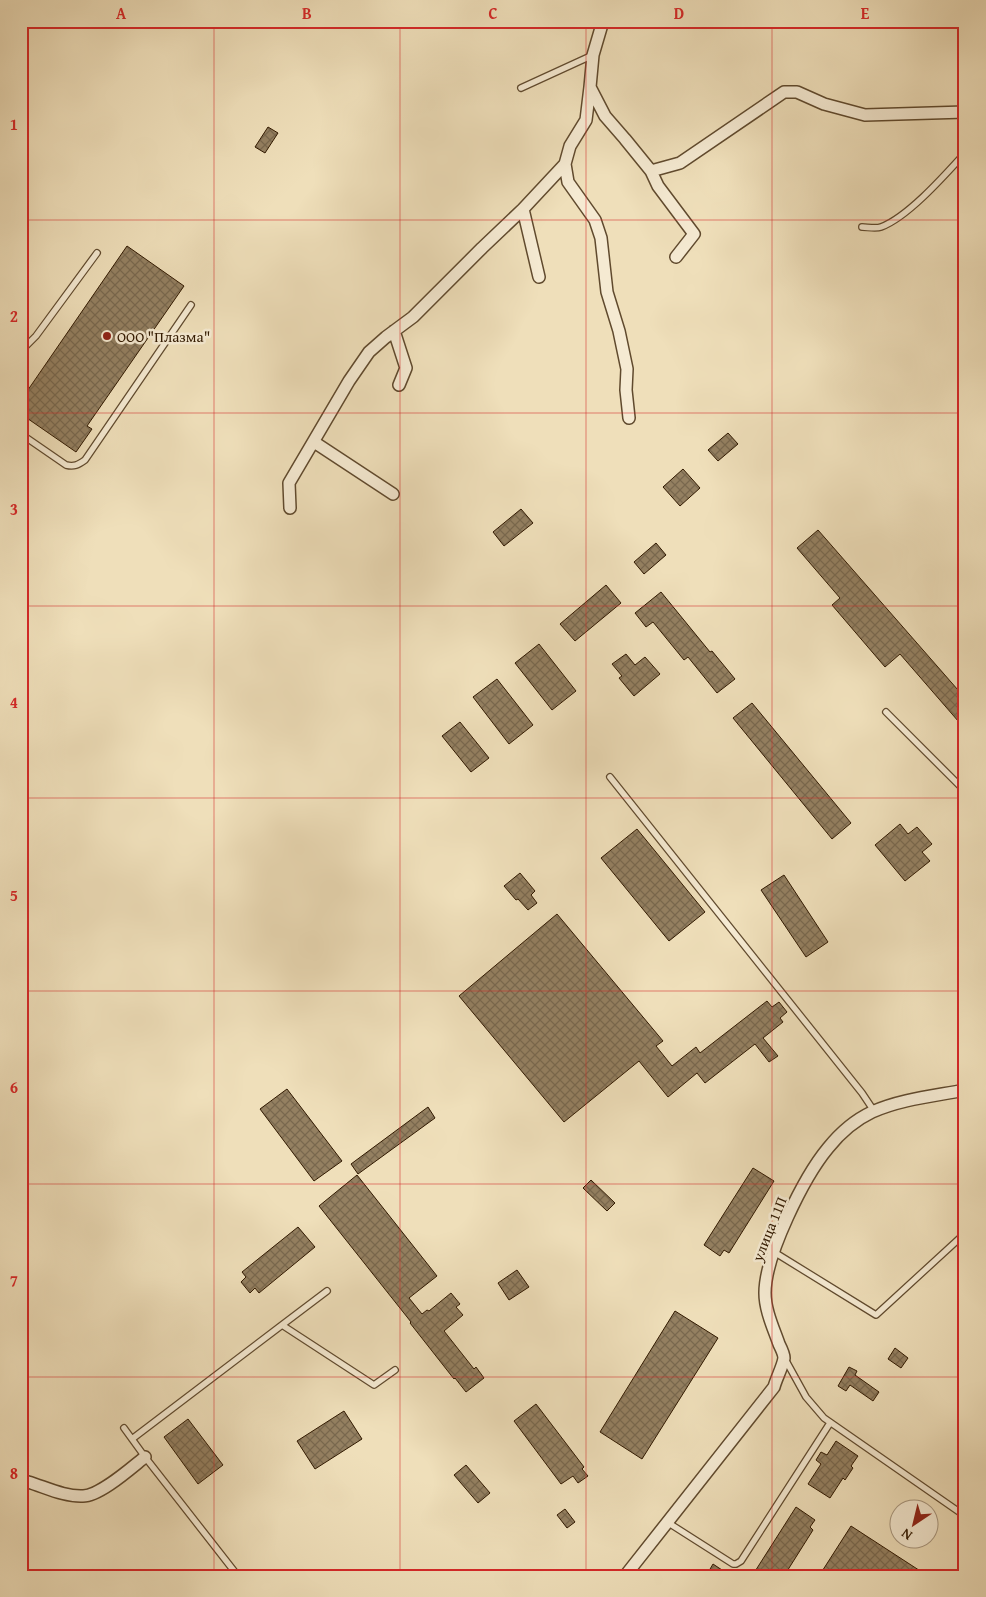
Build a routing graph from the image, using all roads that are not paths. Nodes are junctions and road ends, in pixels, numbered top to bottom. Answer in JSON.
{"nodes":[{"id":1,"x":604,"y":21,"type":"edge"},
{"id":2,"x":593,"y":55,"type":"junction"},
{"id":3,"x":521,"y":88,"type":"dead end"},
{"id":4,"x":590,"y":88,"type":"junction"},
{"id":5,"x":965,"y":112,"type":"edge"},
{"id":6,"x":965,"y":153,"type":"edge"},
{"id":7,"x":565,"y":164,"type":"junction"},
{"id":8,"x":651,"y":171,"type":"junction"},
{"id":9,"x":523,"y":209,"type":"junction"},
{"id":10,"x":862,"y":227,"type":"dead end"},
{"id":11,"x":97,"y":253,"type":"dead end"},
{"id":12,"x":676,"y":257,"type":"dead end"},
{"id":13,"x":539,"y":277,"type":"dead end"},
{"id":14,"x":191,"y":305,"type":"dead end"},
{"id":15,"x":394,"y":331,"type":"junction"},
{"id":16,"x":21,"y":350,"type":"edge"},
{"id":17,"x":399,"y":385,"type":"dead end"},
{"id":18,"x":629,"y":418,"type":"dead end"},
{"id":19,"x":21,"y":434,"type":"edge"},
{"id":20,"x":314,"y":442,"type":"junction"},
{"id":21,"x":392,"y":494,"type":"dead end"},
{"id":22,"x":290,"y":508,"type":"dead end"},
{"id":23,"x":886,"y":712,"type":"dead end"},
{"id":24,"x":610,"y":777,"type":"dead end"},
{"id":25,"x":965,"y":791,"type":"edge"},
{"id":26,"x":965,"y":1090,"type":"edge"},
{"id":27,"x":874,"y":1111,"type":"junction"},
{"id":28,"x":965,"y":1240,"type":"edge"},
{"id":29,"x":774,"y":1252,"type":"junction"},
{"id":30,"x":327,"y":1291,"type":"dead end"},
{"id":31,"x":282,"y":1325,"type":"junction"},
{"id":32,"x":784,"y":1358,"type":"junction"},
{"id":33,"x":395,"y":1370,"type":"dead end"},
{"id":34,"x":830,"y":1423,"type":"junction"},
{"id":35,"x":124,"y":1428,"type":"dead end"},
{"id":36,"x":132,"y":1440,"type":"junction"},
{"id":37,"x":145,"y":1457,"type":"junction"},
{"id":38,"x":21,"y":1481,"type":"edge"},
{"id":39,"x":965,"y":1516,"type":"edge"},
{"id":40,"x":667,"y":1522,"type":"junction"},
{"id":41,"x":238,"y":1576,"type":"edge"},
{"id":42,"x":625,"y":1576,"type":"edge"}],
"edges":[{"from":1,"to":2,"type":"street"},
{"from":2,"to":3,"type":"lane"},
{"from":2,"to":4,"type":"street"},
{"from":4,"to":7,"type":"street"},
{"from":4,"to":8,"type":"street"},
{"from":5,"to":8,"type":"street"},
{"from":6,"to":10,"type":"lane"},
{"from":7,"to":9,"type":"street"},
{"from":7,"to":18,"type":"street"},
{"from":8,"to":12,"type":"street"},
{"from":9,"to":13,"type":"street"},
{"from":9,"to":15,"type":"street"},
{"from":11,"to":16,"type":"lane"},
{"from":14,"to":19,"type":"lane"},
{"from":15,"to":17,"type":"street"},
{"from":15,"to":20,"type":"street"},
{"from":20,"to":21,"type":"street"},
{"from":20,"to":22,"type":"street"},
{"from":23,"to":25,"type":"lane"},
{"from":24,"to":27,"type":"lane"},
{"from":26,"to":27,"type":"street","name":"улица 11П"},
{"from":27,"to":29,"type":"street","name":"улица 11П"},
{"from":28,"to":29,"type":"lane"},
{"from":29,"to":32,"type":"street","name":"улица 11П"},
{"from":30,"to":31,"type":"lane"},
{"from":31,"to":33,"type":"lane"},
{"from":31,"to":36,"type":"lane"},
{"from":32,"to":34,"type":"lane"},
{"from":32,"to":40,"type":"street"},
{"from":34,"to":39,"type":"lane"},
{"from":34,"to":40,"type":"lane"},
{"from":35,"to":36,"type":"lane"},
{"from":36,"to":37,"type":"lane"},
{"from":37,"to":38,"type":"street"},
{"from":37,"to":41,"type":"lane"},
{"from":40,"to":42,"type":"street"}]}
